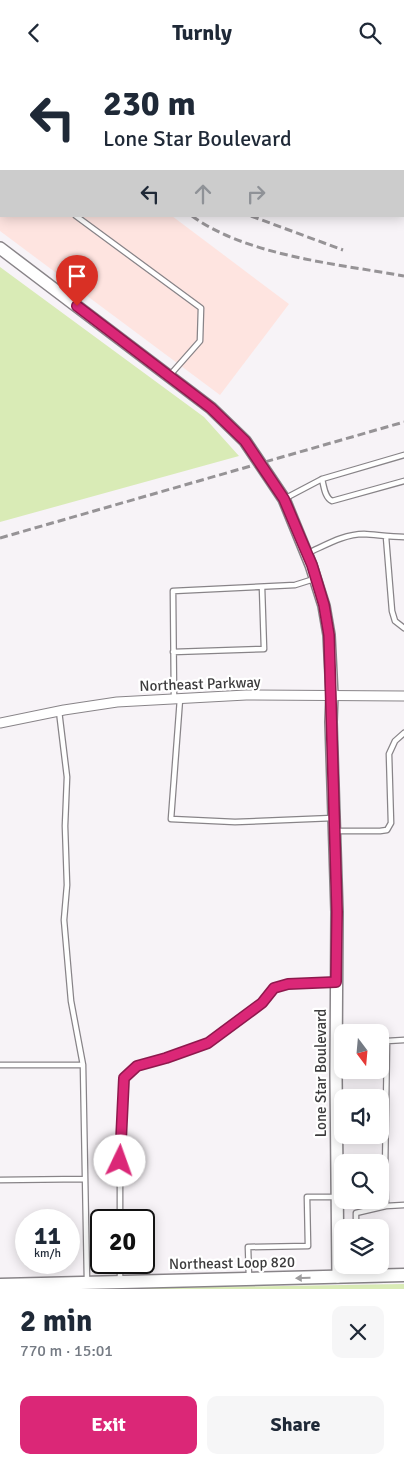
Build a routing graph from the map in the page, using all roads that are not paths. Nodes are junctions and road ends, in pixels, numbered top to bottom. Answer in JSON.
{"nodes":[{"id":1,"x":77,"y":217,"type":"edge"},
{"id":2,"x":0,"y":248,"type":"edge"},
{"id":3,"x":169,"y":376,"type":"junction"},
{"id":4,"x":404,"y":455,"type":"edge"},
{"id":5,"x":322,"y":479,"type":"junction"},
{"id":6,"x":404,"y":481,"type":"edge"},
{"id":7,"x":284,"y":499,"type":"junction"},
{"id":8,"x":386,"y":537,"type":"junction"},
{"id":9,"x":404,"y":537,"type":"edge"},
{"id":10,"x":307,"y":554,"type":"junction"},
{"id":11,"x":316,"y":579,"type":"junction"},
{"id":12,"x":262,"y":587,"type":"junction"},
{"id":13,"x":404,"y":628,"type":"edge"},
{"id":14,"x":174,"y":652,"type":"junction"},
{"id":15,"x":332,"y":695,"type":"junction"},
{"id":16,"x":404,"y":696,"type":"edge"},
{"id":17,"x":177,"y":699,"type":"junction"},
{"id":18,"x":59,"y":711,"type":"junction"},
{"id":19,"x":0,"y":723,"type":"edge"},
{"id":20,"x":404,"y":733,"type":"edge"},
{"id":21,"x":334,"y":818,"type":"junction"},
{"id":22,"x":334,"y":831,"type":"junction"},
{"id":23,"x":336,"y":982,"type":"junction"},
{"id":24,"x":404,"y":1040,"type":"edge"},
{"id":25,"x":0,"y":1065,"type":"edge"},
{"id":26,"x":83,"y":1065,"type":"junction"},
{"id":27,"x":337,"y":1154,"type":"edge"},
{"id":28,"x":385,"y":1154,"type":"edge"},
{"id":29,"x":85,"y":1179,"type":"junction"},
{"id":30,"x":0,"y":1181,"type":"edge"},
{"id":31,"x":334,"y":1197,"type":"edge"},
{"id":32,"x":404,"y":1205,"type":"edge"},
{"id":33,"x":389,"y":1206,"type":"edge"},
{"id":34,"x":120,"y":1209,"type":"edge"},
{"id":35,"x":337,"y":1209,"type":"edge"},
{"id":36,"x":373,"y":1209,"type":"edge"},
{"id":37,"x":356,"y":1219,"type":"edge"},
{"id":38,"x":120,"y":1274,"type":"edge"},
{"id":39,"x":404,"y":1275,"type":"edge"},
{"id":40,"x":338,"y":1277,"type":"junction"},
{"id":41,"x":249,"y":1279,"type":"junction"},
{"id":42,"x":120,"y":1282,"type":"junction"},
{"id":43,"x":86,"y":1283,"type":"junction"},
{"id":44,"x":0,"y":1285,"type":"edge"}],
"edges":[{"from":1,"to":3,"type":"lane"},
{"from":2,"to":3,"type":"street","name":"Lone Star Boulevard"},
{"from":3,"to":7,"type":"street","name":"Lone Star Boulevard"},
{"from":4,"to":5,"type":"lane"},
{"from":5,"to":6,"type":"lane"},
{"from":5,"to":7,"type":"lane"},
{"from":7,"to":10,"type":"street","name":"Lone Star Boulevard"},
{"from":8,"to":9,"type":"lane"},
{"from":8,"to":10,"type":"lane"},
{"from":8,"to":13,"type":"lane"},
{"from":10,"to":11,"type":"street","name":"Lone Star Boulevard"},
{"from":11,"to":12,"type":"lane"},
{"from":11,"to":15,"type":"street","name":"Lone Star Boulevard"},
{"from":12,"to":14,"type":"lane"},
{"from":12,"to":14,"type":"lane"},
{"from":14,"to":17,"type":"lane"},
{"from":15,"to":16,"type":"street","name":"Northeast Parkway"},
{"from":15,"to":17,"type":"street","name":"Northeast Parkway"},
{"from":15,"to":21,"type":"street","name":"Lone Star Boulevard"},
{"from":17,"to":18,"type":"street","name":"Northeast Parkway"},
{"from":17,"to":21,"type":"lane"},
{"from":18,"to":19,"type":"street","name":"Northeast Parkway"},
{"from":18,"to":26,"type":"lane"},
{"from":20,"to":22,"type":"lane"},
{"from":21,"to":22,"type":"street","name":"Lone Star Boulevard"},
{"from":22,"to":23,"type":"street","name":"Lone Star Boulevard"},
{"from":23,"to":27,"type":"street","name":"Lone Star Boulevard"},
{"from":23,"to":34,"type":"lane"},
{"from":24,"to":28,"type":"lane"},
{"from":25,"to":26,"type":"lane"},
{"from":26,"to":29,"type":"lane"},
{"from":29,"to":30,"type":"lane"},
{"from":29,"to":43,"type":"lane"},
{"from":31,"to":41,"type":"lane"},
{"from":32,"to":33,"type":"lane"},
{"from":35,"to":40,"type":"street","name":"Lone Star Boulevard"},
{"from":36,"to":37,"type":"lane"},
{"from":38,"to":42,"type":"lane"},
{"from":39,"to":40,"type":"main road","name":"Northeast Loop 820"},
{"from":40,"to":41,"type":"main road","name":"Northeast Loop 820","one_way":true},
{"from":41,"to":42,"type":"main road","name":"Northeast Loop 820"},
{"from":42,"to":43,"type":"main road","name":"Northeast Loop 820"},
{"from":43,"to":44,"type":"main road","name":"Northeast Loop 820"}]}
